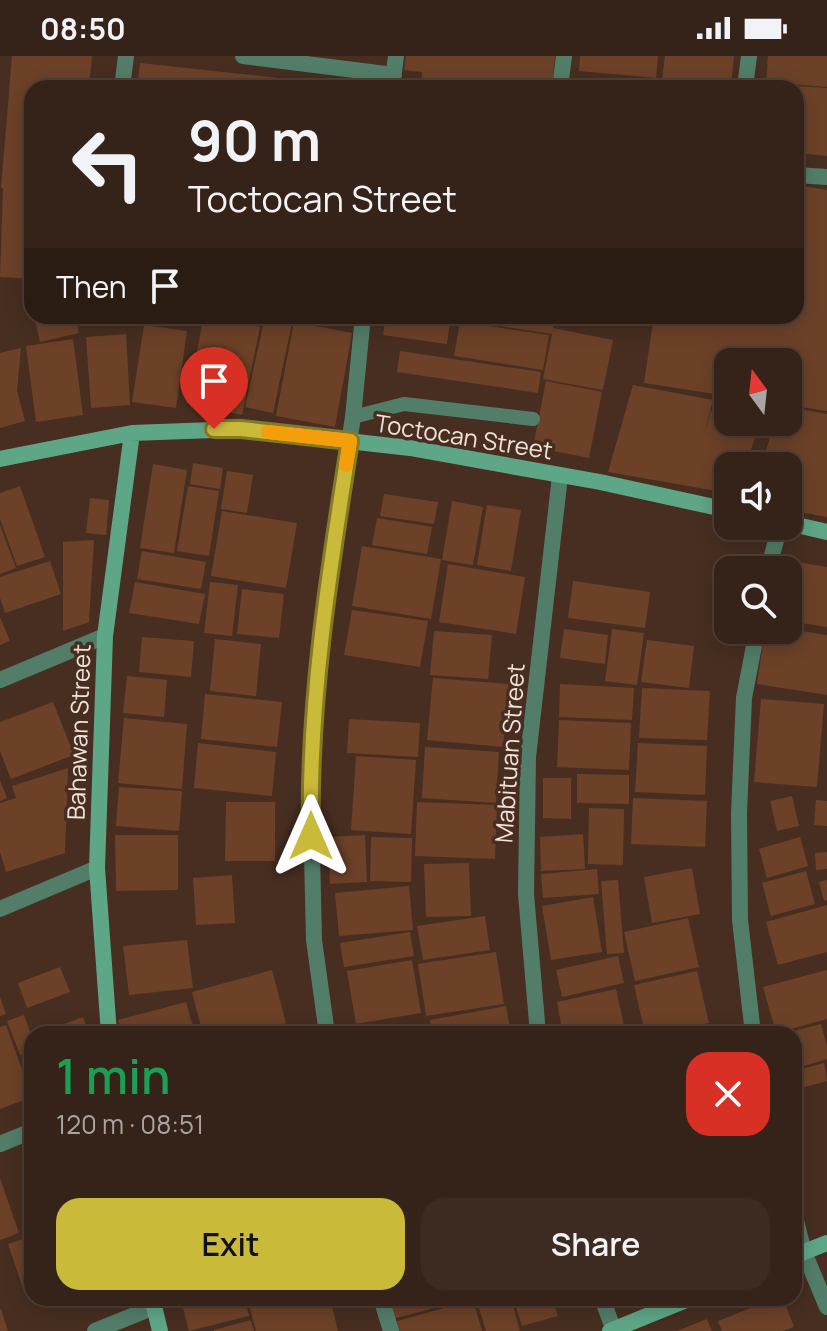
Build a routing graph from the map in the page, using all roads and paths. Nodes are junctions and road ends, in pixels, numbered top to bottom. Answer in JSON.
{"nodes":[{"id":1,"x":126,"y":56,"type":"edge"},
{"id":2,"x":243,"y":56,"type":"edge"},
{"id":3,"x":396,"y":56,"type":"edge"},
{"id":4,"x":564,"y":56,"type":"edge"},
{"id":5,"x":749,"y":56,"type":"edge"},
{"id":6,"x":123,"y":80,"type":"edge"},
{"id":7,"x":381,"y":80,"type":"edge"},
{"id":8,"x":393,"y":80,"type":"edge"},
{"id":9,"x":561,"y":80,"type":"edge"},
{"id":10,"x":746,"y":80,"type":"edge"},
{"id":11,"x":804,"y":176,"type":"edge"},
{"id":12,"x":827,"y":177,"type":"edge"},
{"id":13,"x":362,"y":324,"type":"edge"},
{"id":14,"x":353,"y":417,"type":"junction"},
{"id":15,"x":533,"y":419,"type":"dead end"},
{"id":16,"x":132,"y":433,"type":"junction"},
{"id":17,"x":350,"y":441,"type":"junction"},
{"id":18,"x":0,"y":459,"type":"edge"},
{"id":19,"x":560,"y":476,"type":"junction"},
{"id":20,"x":714,"y":507,"type":"edge"},
{"id":21,"x":802,"y":526,"type":"edge"},
{"id":22,"x":827,"y":532,"type":"edge"},
{"id":23,"x":105,"y":636,"type":"junction"},
{"id":24,"x":754,"y":644,"type":"edge"},
{"id":25,"x":0,"y":680,"type":"edge"},
{"id":26,"x":97,"y":868,"type":"junction"},
{"id":27,"x":0,"y":909,"type":"edge"},
{"id":28,"x":108,"y":1026,"type":"edge"},
{"id":29,"x":326,"y":1026,"type":"edge"},
{"id":30,"x":537,"y":1026,"type":"edge"},
{"id":31,"x":752,"y":1026,"type":"edge"},
{"id":32,"x":24,"y":1134,"type":"edge"},
{"id":33,"x":0,"y":1144,"type":"edge"},
{"id":34,"x":827,"y":1243,"type":"edge"},
{"id":35,"x":802,"y":1253,"type":"edge"},
{"id":36,"x":802,"y":1260,"type":"edge"},
{"id":37,"x":147,"y":1306,"type":"edge"},
{"id":38,"x":154,"y":1306,"type":"edge"},
{"id":39,"x":383,"y":1306,"type":"edge"},
{"id":40,"x":604,"y":1306,"type":"edge"},
{"id":41,"x":672,"y":1306,"type":"edge"},
{"id":42,"x":827,"y":1307,"type":"edge"},
{"id":43,"x":95,"y":1331,"type":"edge"},
{"id":44,"x":160,"y":1331,"type":"edge"},
{"id":45,"x":391,"y":1331,"type":"edge"},
{"id":46,"x":612,"y":1331,"type":"edge"}],
"edges":[{"from":1,"to":6,"type":"street"},
{"from":2,"to":7,"type":"street"},
{"from":3,"to":8,"type":"street"},
{"from":4,"to":9,"type":"street"},
{"from":5,"to":10,"type":"street"},
{"from":11,"to":12,"type":"street"},
{"from":13,"to":14,"type":"street"},
{"from":14,"to":15,"type":"lane"},
{"from":14,"to":17,"type":"street"},
{"from":16,"to":17,"type":"street","name":"Toctocan Street"},
{"from":16,"to":18,"type":"street","name":"Toctocan Street"},
{"from":16,"to":23,"type":"street","name":"Bahawan Street"},
{"from":17,"to":19,"type":"street","name":"Toctocan Street"},
{"from":17,"to":29,"type":"street"},
{"from":19,"to":20,"type":"street","name":"Toctocan Street"},
{"from":19,"to":30,"type":"street","name":"Mabituan Street"},
{"from":21,"to":22,"type":"street"},
{"from":23,"to":25,"type":"street"},
{"from":23,"to":26,"type":"street","name":"Bahawan Street"},
{"from":24,"to":31,"type":"street"},
{"from":26,"to":27,"type":"street"},
{"from":26,"to":28,"type":"street","name":"Bahawan Street"},
{"from":32,"to":33,"type":"street"},
{"from":34,"to":35,"type":"street"},
{"from":36,"to":42,"type":"street"},
{"from":37,"to":43,"type":"street"},
{"from":38,"to":44,"type":"street"},
{"from":39,"to":45,"type":"street"},
{"from":40,"to":46,"type":"street"},
{"from":41,"to":46,"type":"street"}]}
